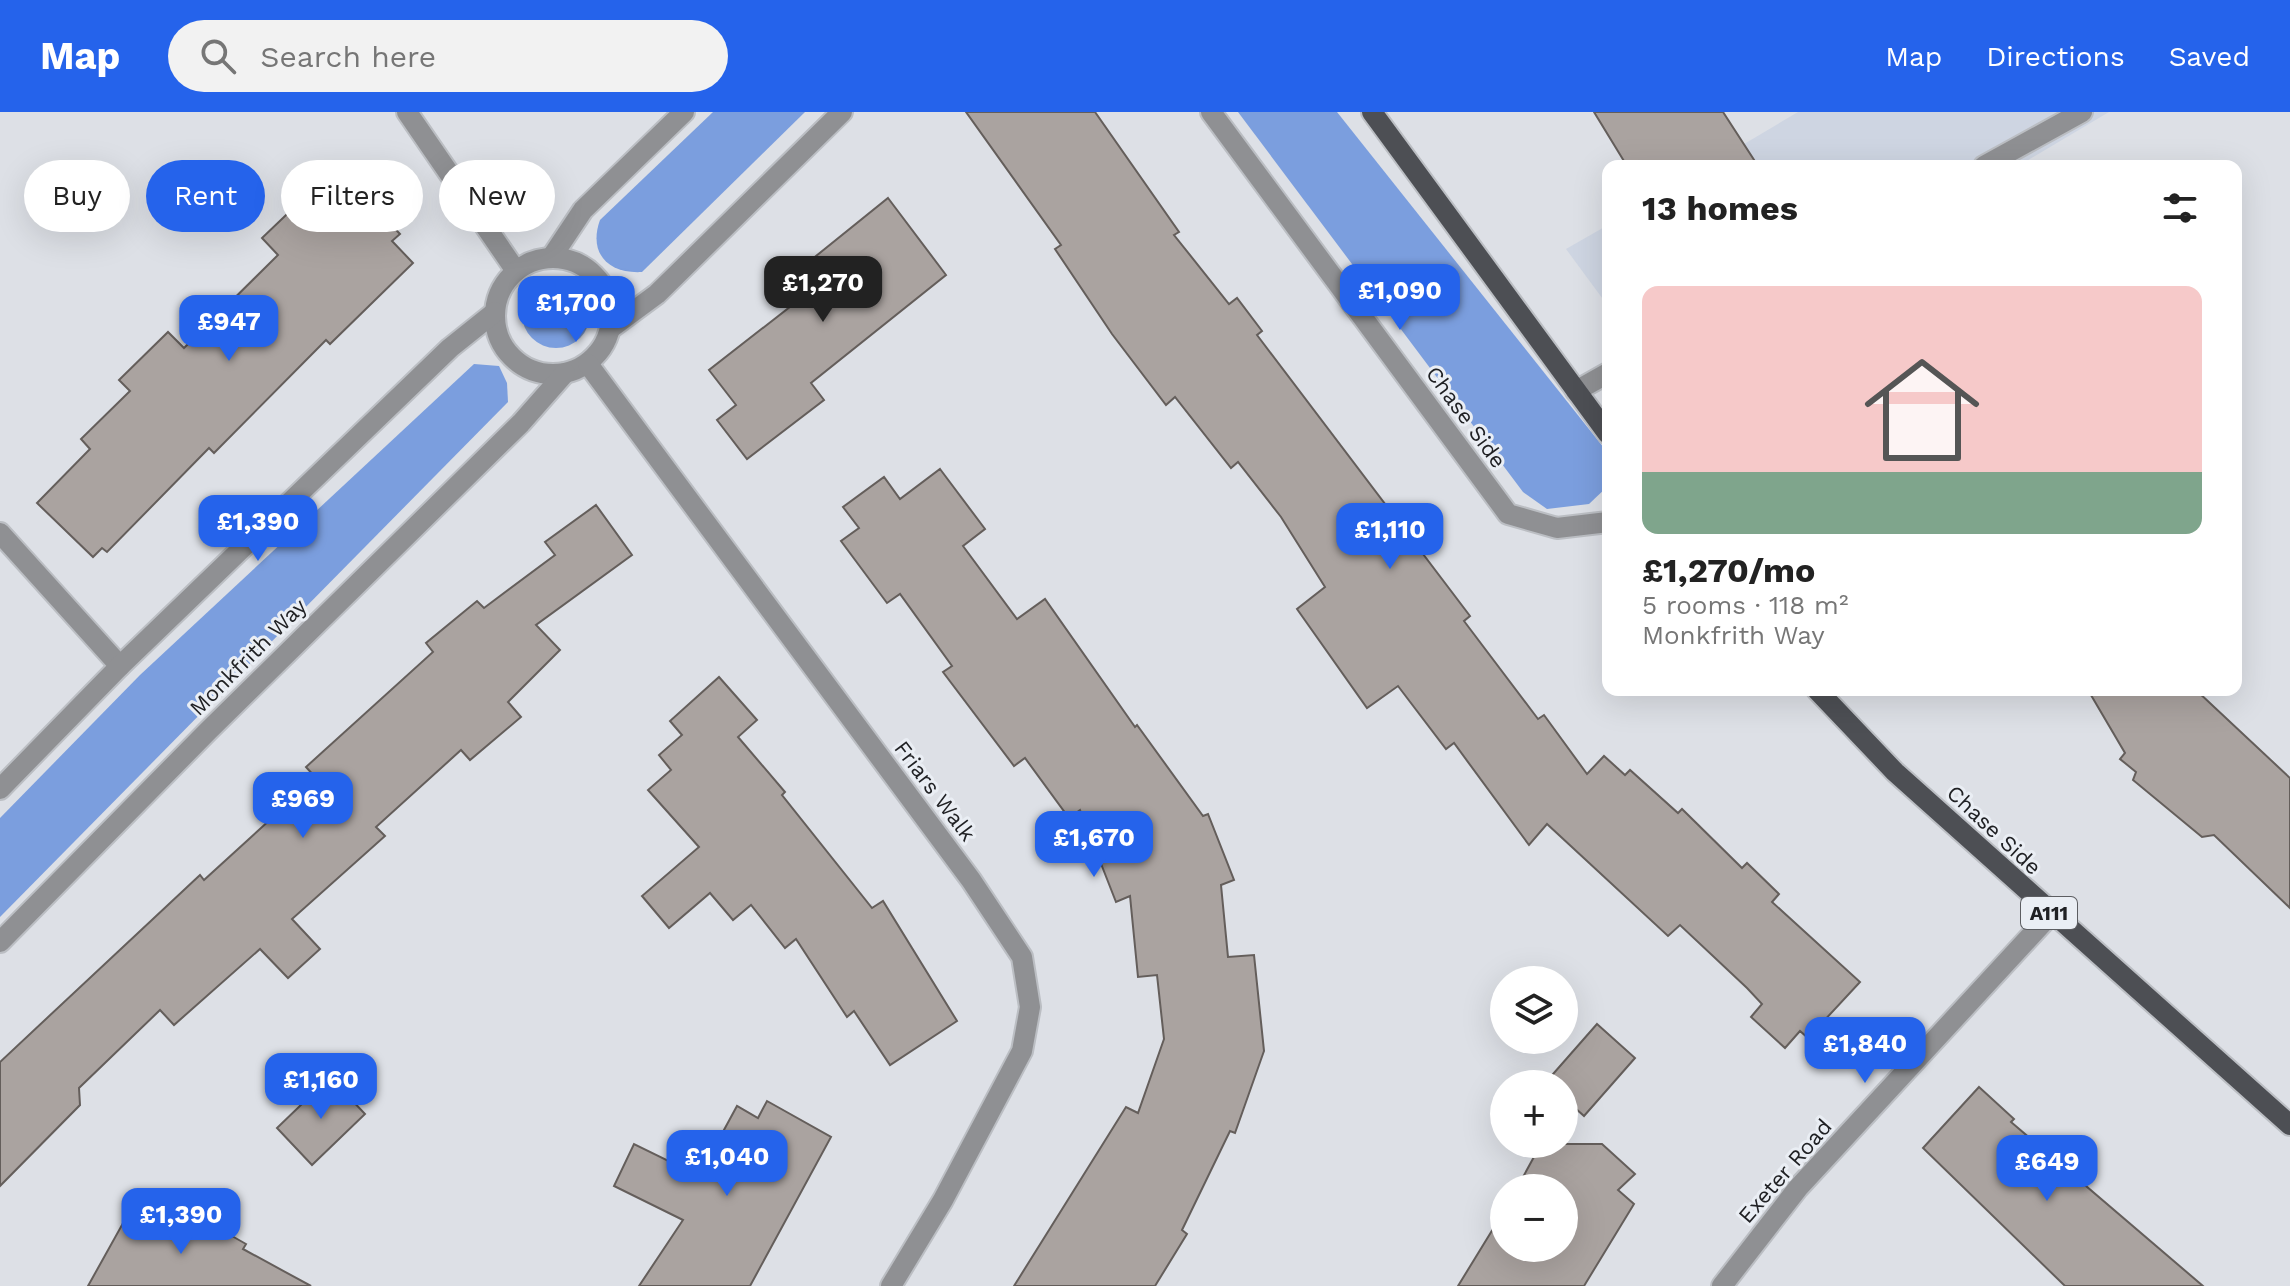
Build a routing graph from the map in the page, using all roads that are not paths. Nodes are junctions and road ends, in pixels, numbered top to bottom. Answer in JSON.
{"nodes":[{"id":1,"x":407,"y":112,"type":"edge"},
{"id":2,"x":684,"y":112,"type":"edge"},
{"id":3,"x":842,"y":112,"type":"edge"},
{"id":4,"x":1211,"y":112,"type":"edge"},
{"id":5,"x":1372,"y":112,"type":"edge"},
{"id":6,"x":2082,"y":112,"type":"edge"},
{"id":7,"x":1995,"y":160,"type":"edge"},
{"id":8,"x":551,"y":258,"type":"junction"},
{"id":9,"x":516,"y":271,"type":"junction"},
{"id":10,"x":495,"y":312,"type":"junction"},
{"id":11,"x":611,"y":328,"type":"junction"},
{"id":12,"x":588,"y":364,"type":"junction"},
{"id":13,"x":565,"y":373,"type":"junction"},
{"id":14,"x":1602,"y":376,"type":"edge"},
{"id":15,"x":1576,"y":391,"type":"junction"},
{"id":16,"x":1602,"y":426,"type":"edge"},
{"id":17,"x":1602,"y":523,"type":"edge"},
{"id":18,"x":0,"y":533,"type":"edge"},
{"id":19,"x":120,"y":666,"type":"junction"},
{"id":20,"x":1823,"y":696,"type":"edge"},
{"id":21,"x":0,"y":789,"type":"edge"},
{"id":22,"x":2050,"y":915,"type":"junction"},
{"id":23,"x":0,"y":942,"type":"edge"},
{"id":24,"x":2290,"y":1125,"type":"edge"},
{"id":25,"x":891,"y":1286,"type":"edge"},
{"id":26,"x":1722,"y":1286,"type":"edge"}],
"edges":[{"from":1,"to":9,"type":"street"},
{"from":2,"to":8,"type":"street"},
{"from":3,"to":11,"type":"street"},
{"from":4,"to":17,"type":"street","name":"Chase Side"},
{"from":5,"to":15,"type":"main road"},
{"from":6,"to":7,"type":"street"},
{"from":8,"to":9,"type":"street"},
{"from":8,"to":11,"type":"street"},
{"from":9,"to":10,"type":"street"},
{"from":10,"to":13,"type":"street"},
{"from":10,"to":19,"type":"street"},
{"from":11,"to":12,"type":"street"},
{"from":12,"to":13,"type":"street"},
{"from":12,"to":25,"type":"street","name":"Friars Walk"},
{"from":13,"to":23,"type":"street","name":"Monkfrith Way"},
{"from":14,"to":15,"type":"street"},
{"from":15,"to":16,"type":"main road"},
{"from":18,"to":19,"type":"street"},
{"from":19,"to":21,"type":"street"},
{"from":20,"to":22,"type":"main road","name":"Chase Side","number":"A111"},
{"from":22,"to":24,"type":"main road","name":"Chase Side","number":"A111"},
{"from":22,"to":26,"type":"street","name":"Exeter Road"}]}
